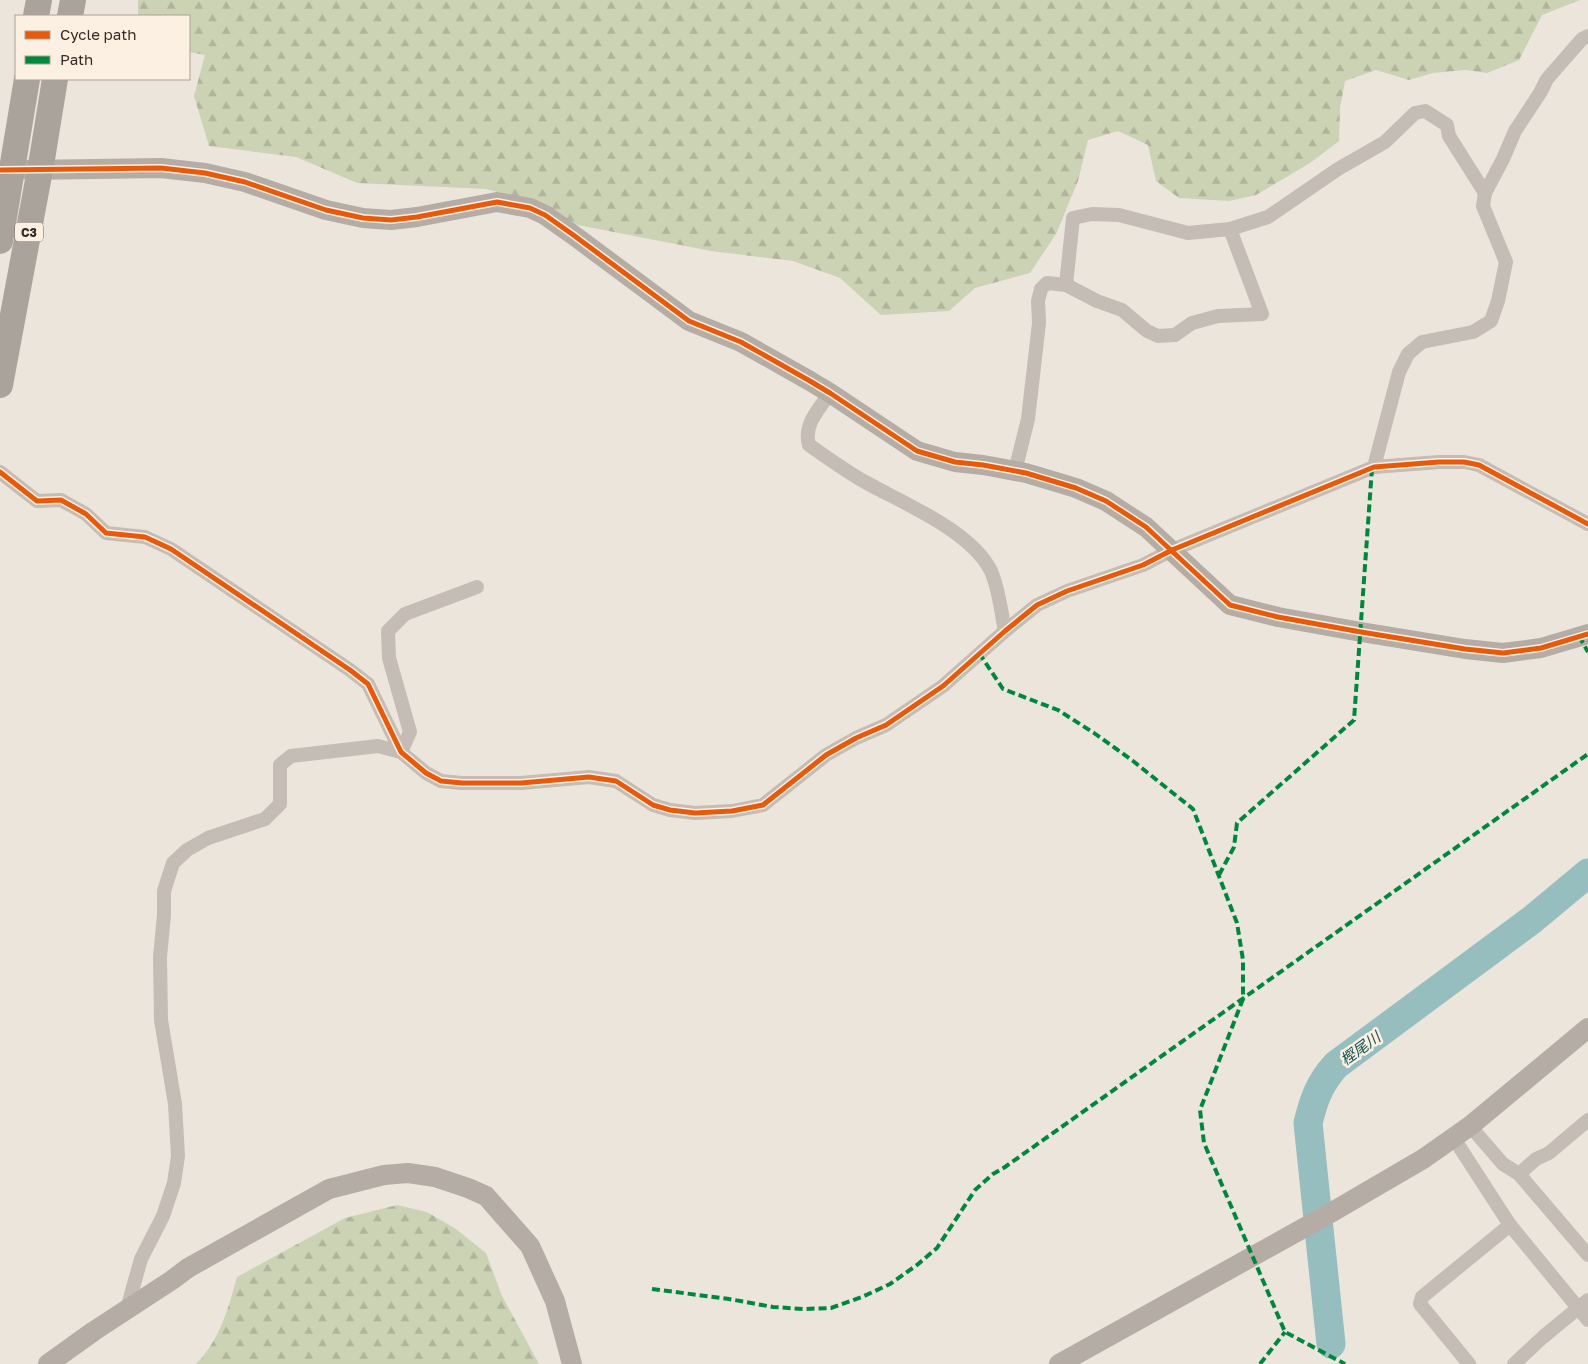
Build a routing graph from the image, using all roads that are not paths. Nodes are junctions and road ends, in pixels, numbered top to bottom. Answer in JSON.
{"nodes":[{"id":1,"x":39,"y":0,"type":"edge"},
{"id":2,"x":67,"y":0,"type":"edge"},
{"id":3,"x":73,"y":0,"type":"edge"},
{"id":4,"x":36,"y":15,"type":"edge"},
{"id":5,"x":64,"y":15,"type":"edge"},
{"id":6,"x":70,"y":15,"type":"edge"},
{"id":7,"x":1588,"y":36,"type":"edge"},
{"id":8,"x":27,"y":80,"type":"edge"},
{"id":9,"x":57,"y":80,"type":"edge"},
{"id":10,"x":0,"y":170,"type":"edge"},
{"id":11,"x":1485,"y":194,"type":"junction"},
{"id":12,"x":1230,"y":230,"type":"junction"},
{"id":13,"x":0,"y":241,"type":"edge"},
{"id":14,"x":1066,"y":285,"type":"junction"},
{"id":15,"x":0,"y":385,"type":"edge"},
{"id":16,"x":830,"y":392,"type":"junction"},
{"id":17,"x":1374,"y":468,"type":"junction"},
{"id":18,"x":1015,"y":471,"type":"junction"},
{"id":19,"x":0,"y":472,"type":"edge"},
{"id":20,"x":1588,"y":524,"type":"edge"},
{"id":21,"x":1172,"y":550,"type":"junction"},
{"id":22,"x":477,"y":587,"type":"dead end"},
{"id":23,"x":1005,"y":631,"type":"junction"},
{"id":24,"x":1588,"y":634,"type":"edge"},
{"id":25,"x":401,"y":752,"type":"junction"},
{"id":26,"x":1588,"y":1028,"type":"edge"},
{"id":27,"x":1588,"y":1120,"type":"edge"},
{"id":28,"x":1470,"y":1126,"type":"junction"},
{"id":29,"x":1453,"y":1137,"type":"junction"},
{"id":30,"x":1519,"y":1174,"type":"junction"},
{"id":31,"x":1510,"y":1225,"type":"junction"},
{"id":32,"x":1588,"y":1255,"type":"edge"},
{"id":33,"x":1583,"y":1304,"type":"edge"},
{"id":34,"x":127,"y":1309,"type":"junction"},
{"id":35,"x":1588,"y":1320,"type":"edge"},
{"id":36,"x":48,"y":1364,"type":"edge"},
{"id":37,"x":572,"y":1364,"type":"edge"},
{"id":38,"x":1060,"y":1364,"type":"edge"},
{"id":39,"x":1469,"y":1364,"type":"edge"},
{"id":40,"x":1514,"y":1364,"type":"edge"}],
"edges":[{"from":1,"to":4,"type":"highway"},
{"from":2,"to":5,"type":"highway"},
{"from":3,"to":6,"type":"highway"},
{"from":7,"to":11,"type":"street"},
{"from":8,"to":13,"type":"highway","number":"C3","bridge":true},
{"from":9,"to":15,"type":"highway","number":"C3","bridge":true},
{"from":10,"to":16,"type":"street"},
{"from":11,"to":12,"type":"street"},
{"from":11,"to":17,"type":"street"},
{"from":12,"to":14,"type":"street"},
{"from":12,"to":14,"type":"street"},
{"from":14,"to":18,"type":"street"},
{"from":16,"to":18,"type":"street"},
{"from":16,"to":23,"type":"street"},
{"from":17,"to":20,"type":"street"},
{"from":17,"to":21,"type":"street"},
{"from":18,"to":21,"type":"street"},
{"from":19,"to":25,"type":"street"},
{"from":21,"to":23,"type":"street"},
{"from":21,"to":24,"type":"street"},
{"from":22,"to":25,"type":"street"},
{"from":23,"to":25,"type":"street"},
{"from":25,"to":34,"type":"street"},
{"from":26,"to":28,"type":"street"},
{"from":27,"to":30,"type":"street"},
{"from":28,"to":29,"type":"street"},
{"from":28,"to":30,"type":"street"},
{"from":29,"to":31,"type":"street"},
{"from":29,"to":38,"type":"street"},
{"from":30,"to":32,"type":"street"},
{"from":31,"to":33,"type":"street"},
{"from":31,"to":39,"type":"street"},
{"from":33,"to":35,"type":"street"},
{"from":33,"to":40,"type":"street"},
{"from":34,"to":36,"type":"street"},
{"from":34,"to":37,"type":"street"}]}
